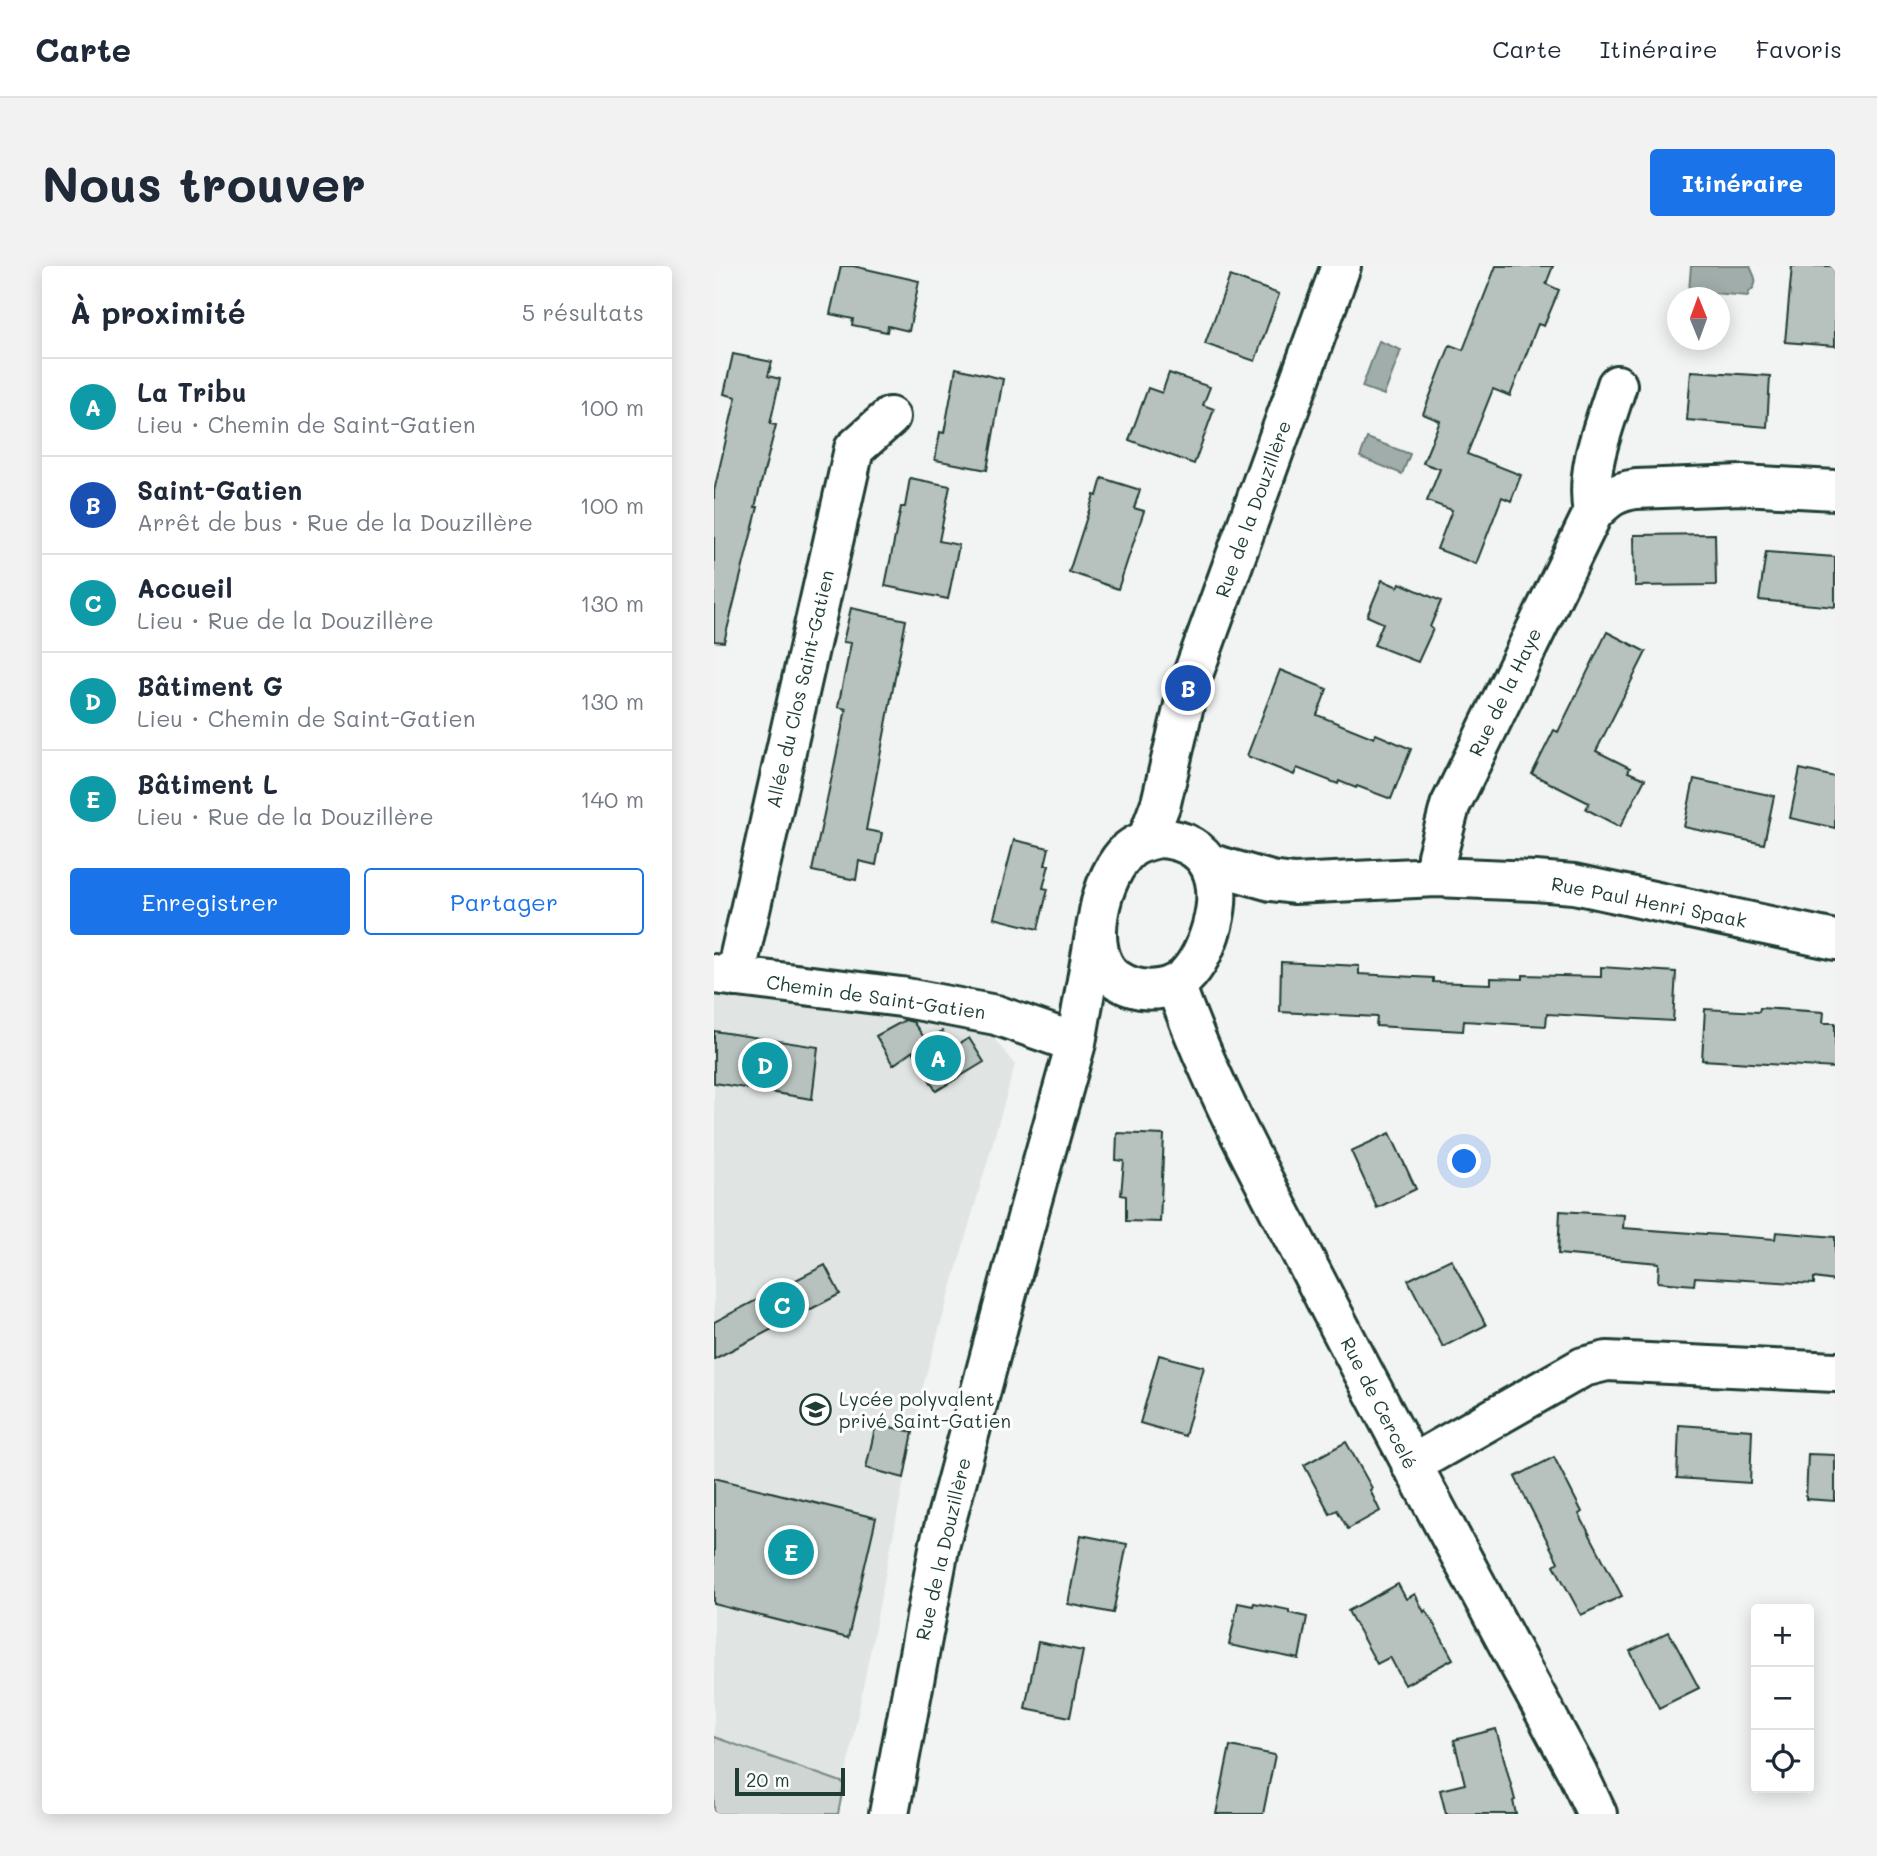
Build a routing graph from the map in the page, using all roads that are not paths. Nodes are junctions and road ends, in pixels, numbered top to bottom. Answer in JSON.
{"nodes":[{"id":1,"x":1341,"y":266,"type":"edge"},
{"id":2,"x":1617,"y":385,"type":"dead end"},
{"id":3,"x":890,"y":417,"type":"dead end"},
{"id":4,"x":1835,"y":490,"type":"edge"},
{"id":5,"x":1593,"y":513,"type":"junction"},
{"id":6,"x":1172,"y":754,"type":"junction"},
{"id":7,"x":1147,"y":840,"type":"junction"},
{"id":8,"x":1204,"y":858,"type":"junction"},
{"id":9,"x":1436,"y":877,"type":"junction"},
{"id":10,"x":1294,"y":884,"type":"junction"},
{"id":11,"x":1098,"y":917,"type":"junction"},
{"id":12,"x":1214,"y":918,"type":"junction"},
{"id":13,"x":1835,"y":940,"type":"edge"},
{"id":14,"x":724,"y":975,"type":"edge"},
{"id":15,"x":1117,"y":980,"type":"junction"},
{"id":16,"x":1175,"y":984,"type":"junction"},
{"id":17,"x":1076,"y":1043,"type":"junction"},
{"id":18,"x":1835,"y":1372,"type":"edge"},
{"id":19,"x":1411,"y":1465,"type":"junction"},
{"id":20,"x":889,"y":1814,"type":"edge"},
{"id":21,"x":1597,"y":1814,"type":"edge"}],
"edges":[{"from":1,"to":6,"type":"street","name":"Rue de la Douzillère"},
{"from":2,"to":5,"type":"street","name":"Rue de la Haye"},
{"from":3,"to":14,"type":"street","name":"Allée du Clos Saint-Gatien"},
{"from":4,"to":5,"type":"street","name":"Rue de la Haye"},
{"from":5,"to":9,"type":"street","name":"Rue de la Haye"},
{"from":6,"to":7,"type":"street","name":"Rue de la Douzillère"},
{"from":6,"to":8,"type":"street","name":"Rue de la Douzillère"},
{"from":7,"to":8,"type":"street"},
{"from":7,"to":11,"type":"street"},
{"from":8,"to":10,"type":"street","name":"Rue Paul Henri Spaak"},
{"from":8,"to":12,"type":"street"},
{"from":9,"to":10,"type":"street","name":"Rue Paul Henri Spaak"},
{"from":9,"to":13,"type":"street","name":"Rue Paul Henri Spaak"},
{"from":10,"to":12,"type":"street","name":"Rue Paul Henri Spaak"},
{"from":11,"to":15,"type":"street"},
{"from":11,"to":17,"type":"street","name":"Rue de la Douzillère"},
{"from":12,"to":16,"type":"street"},
{"from":14,"to":17,"type":"street","name":"Chemin de Saint-Gatien"},
{"from":15,"to":16,"type":"street"},
{"from":15,"to":17,"type":"street","name":"Rue de la Douzillère"},
{"from":16,"to":19,"type":"street","name":"Rue de Cercelé"},
{"from":17,"to":20,"type":"street","name":"Rue de la Douzillère"},
{"from":18,"to":19,"type":"street"},
{"from":19,"to":21,"type":"street","name":"Rue de Cercelé"}]}
